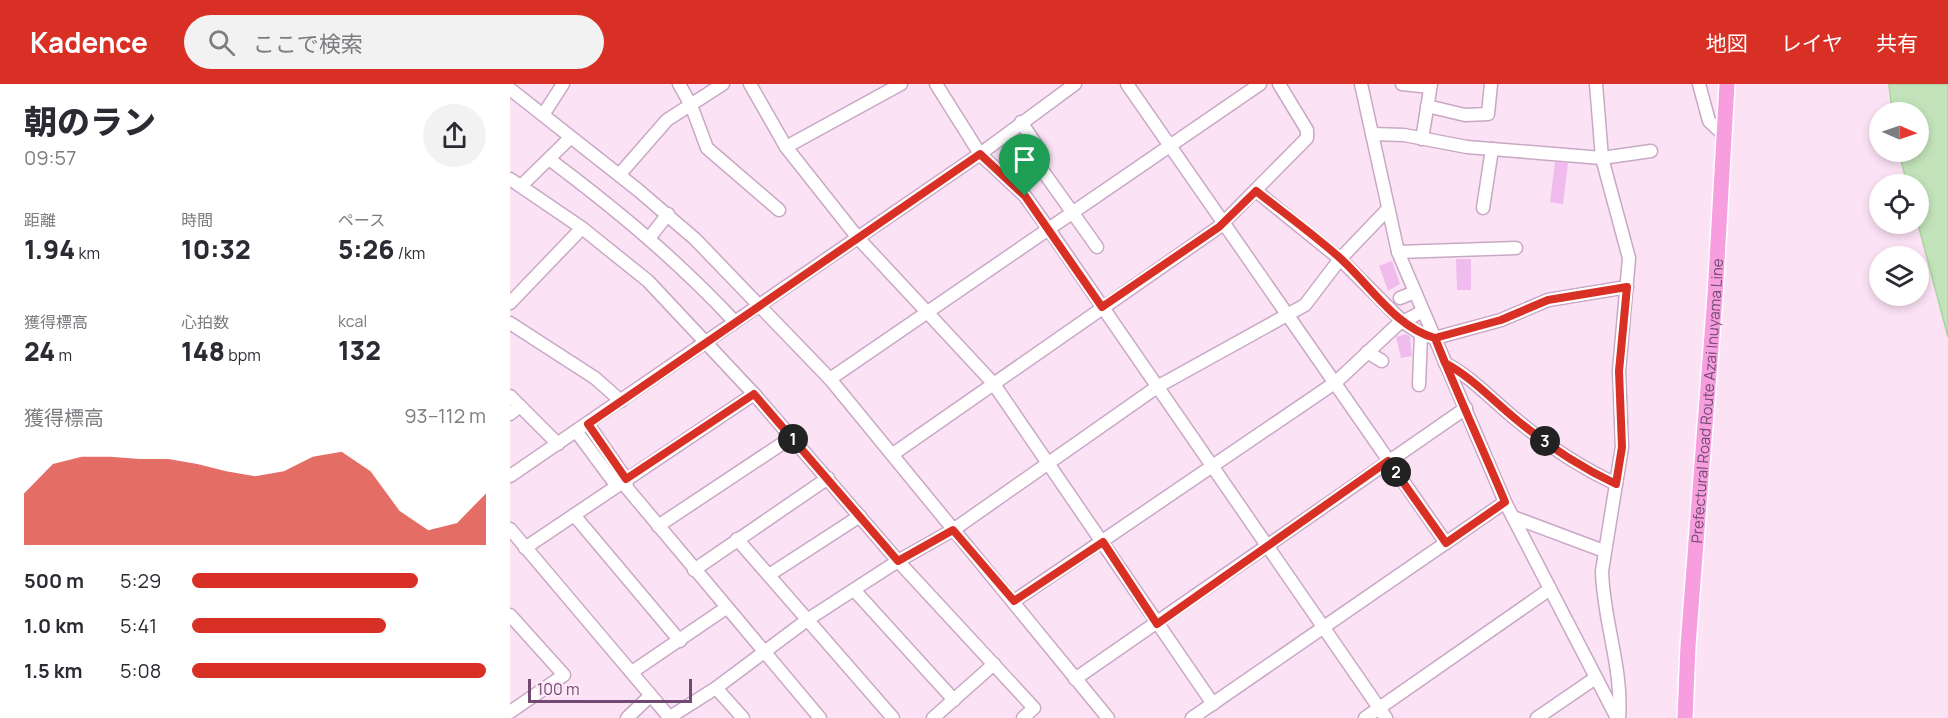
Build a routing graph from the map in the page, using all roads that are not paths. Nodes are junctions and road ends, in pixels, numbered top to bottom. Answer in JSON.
{"nodes":[{"id":1,"x":563,"y":84,"type":"edge"},
{"id":2,"x":679,"y":84,"type":"edge"},
{"id":3,"x":723,"y":84,"type":"edge"},
{"id":4,"x":750,"y":84,"type":"edge"},
{"id":5,"x":901,"y":84,"type":"edge"},
{"id":6,"x":936,"y":84,"type":"edge"},
{"id":7,"x":1075,"y":84,"type":"edge"},
{"id":8,"x":1126,"y":84,"type":"edge"},
{"id":9,"x":1260,"y":84,"type":"edge"},
{"id":10,"x":1279,"y":84,"type":"edge"},
{"id":11,"x":1361,"y":84,"type":"edge"},
{"id":12,"x":1402,"y":84,"type":"edge"},
{"id":13,"x":1491,"y":84,"type":"edge"},
{"id":14,"x":1596,"y":84,"type":"edge"},
{"id":15,"x":1699,"y":84,"type":"edge"},
{"id":16,"x":1727,"y":84,"type":"edge"},
{"id":17,"x":1431,"y":85,"type":"edge"},
{"id":18,"x":510,"y":89,"type":"edge"},
{"id":19,"x":691,"y":105,"type":"junction"},
{"id":20,"x":1427,"y":106,"type":"junction"},
{"id":21,"x":543,"y":115,"type":"junction"},
{"id":22,"x":1022,"y":122,"type":"junction"},
{"id":23,"x":1372,"y":134,"type":"junction"},
{"id":24,"x":1724,"y":135,"type":"junction"},
{"id":25,"x":570,"y":138,"type":"junction"},
{"id":26,"x":1422,"y":139,"type":"junction"},
{"id":27,"x":1171,"y":145,"type":"junction"},
{"id":28,"x":786,"y":147,"type":"junction"},
{"id":29,"x":1492,"y":149,"type":"junction"},
{"id":30,"x":1651,"y":151,"type":"dead end"},
{"id":31,"x":980,"y":154,"type":"junction"},
{"id":32,"x":1602,"y":158,"type":"junction"},
{"id":33,"x":549,"y":159,"type":"junction"},
{"id":34,"x":619,"y":175,"type":"junction"},
{"id":35,"x":510,"y":179,"type":"edge"},
{"id":36,"x":522,"y":185,"type":"junction"},
{"id":37,"x":1256,"y":191,"type":"junction"},
{"id":38,"x":1483,"y":207,"type":"dead end"},
{"id":39,"x":779,"y":210,"type":"dead end"},
{"id":40,"x":1388,"y":210,"type":"junction"},
{"id":41,"x":1073,"y":212,"type":"junction"},
{"id":42,"x":668,"y":214,"type":"junction"},
{"id":43,"x":1224,"y":223,"type":"junction"},
{"id":44,"x":582,"y":228,"type":"junction"},
{"id":45,"x":1048,"y":228,"type":"junction"},
{"id":46,"x":650,"y":237,"type":"junction"},
{"id":47,"x":858,"y":238,"type":"junction"},
{"id":48,"x":1097,"y":247,"type":"dead end"},
{"id":49,"x":1516,"y":248,"type":"dead end"},
{"id":50,"x":1398,"y":252,"type":"junction"},
{"id":51,"x":1340,"y":259,"type":"junction"},
{"id":52,"x":1627,"y":287,"type":"junction"},
{"id":53,"x":1415,"y":292,"type":"junction"},
{"id":54,"x":1400,"y":298,"type":"dead end"},
{"id":55,"x":510,"y":303,"type":"edge"},
{"id":56,"x":758,"y":307,"type":"junction"},
{"id":57,"x":1102,"y":307,"type":"junction"},
{"id":58,"x":1423,"y":311,"type":"junction"},
{"id":59,"x":926,"y":312,"type":"junction"},
{"id":60,"x":1288,"y":314,"type":"junction"},
{"id":61,"x":1402,"y":321,"type":"junction"},
{"id":62,"x":735,"y":322,"type":"junction"},
{"id":63,"x":510,"y":323,"type":"edge"},
{"id":64,"x":1420,"y":334,"type":"junction"},
{"id":65,"x":1435,"y":338,"type":"junction"},
{"id":66,"x":706,"y":343,"type":"junction"},
{"id":67,"x":1367,"y":352,"type":"junction"},
{"id":68,"x":1382,"y":361,"type":"dead end"},
{"id":69,"x":1445,"y":363,"type":"junction"},
{"id":70,"x":830,"y":379,"type":"junction"},
{"id":71,"x":1336,"y":382,"type":"junction"},
{"id":72,"x":993,"y":383,"type":"junction"},
{"id":73,"x":1419,"y":385,"type":"dead end"},
{"id":74,"x":1157,"y":387,"type":"junction"},
{"id":75,"x":754,"y":394,"type":"junction"},
{"id":76,"x":510,"y":396,"type":"edge"},
{"id":77,"x":621,"y":401,"type":"junction"},
{"id":78,"x":1466,"y":408,"type":"junction"},
{"id":79,"x":515,"y":410,"type":"edge"},
{"id":80,"x":588,"y":424,"type":"junction"},
{"id":81,"x":576,"y":431,"type":"junction"},
{"id":82,"x":792,"y":438,"type":"junction"},
{"id":83,"x":558,"y":444,"type":"junction"},
{"id":84,"x":893,"y":454,"type":"junction"},
{"id":85,"x":1388,"y":461,"type":"junction"},
{"id":86,"x":1048,"y":464,"type":"junction"},
{"id":87,"x":1213,"y":465,"type":"junction"},
{"id":88,"x":510,"y":476,"type":"edge"},
{"id":89,"x":828,"y":478,"type":"junction"},
{"id":90,"x":621,"y":482,"type":"junction"},
{"id":91,"x":1616,"y":484,"type":"junction"},
{"id":92,"x":1505,"y":502,"type":"junction"},
{"id":93,"x":574,"y":515,"type":"junction"},
{"id":94,"x":860,"y":516,"type":"junction"},
{"id":95,"x":1513,"y":516,"type":"junction"},
{"id":96,"x":658,"y":526,"type":"junction"},
{"id":97,"x":510,"y":529,"type":"edge"},
{"id":98,"x":953,"y":530,"type":"junction"},
{"id":99,"x":738,"y":539,"type":"junction"},
{"id":100,"x":1103,"y":542,"type":"junction"},
{"id":101,"x":1446,"y":543,"type":"junction"},
{"id":102,"x":1267,"y":546,"type":"junction"},
{"id":103,"x":525,"y":548,"type":"junction"},
{"id":104,"x":1604,"y":551,"type":"junction"},
{"id":105,"x":898,"y":561,"type":"junction"},
{"id":106,"x":694,"y":570,"type":"junction"},
{"id":107,"x":769,"y":575,"type":"junction"},
{"id":108,"x":1550,"y":589,"type":"junction"},
{"id":109,"x":855,"y":591,"type":"junction"},
{"id":110,"x":1014,"y":601,"type":"junction"},
{"id":111,"x":726,"y":608,"type":"junction"},
{"id":112,"x":510,"y":615,"type":"edge"},
{"id":113,"x":807,"y":620,"type":"junction"},
{"id":114,"x":1157,"y":624,"type":"junction"},
{"id":115,"x":1323,"y":628,"type":"junction"},
{"id":116,"x":680,"y":641,"type":"junction"},
{"id":117,"x":764,"y":652,"type":"junction"},
{"id":118,"x":994,"y":664,"type":"junction"},
{"id":119,"x":632,"y":672,"type":"junction"},
{"id":120,"x":1075,"y":679,"type":"junction"},
{"id":121,"x":1594,"y":679,"type":"junction"},
{"id":122,"x":716,"y":688,"type":"junction"},
{"id":123,"x":650,"y":696,"type":"junction"},
{"id":124,"x":954,"y":700,"type":"junction"},
{"id":125,"x":1213,"y":704,"type":"junction"},
{"id":126,"x":510,"y":712,"type":"edge"},
{"id":127,"x":1382,"y":713,"type":"edge"},
{"id":128,"x":627,"y":718,"type":"edge"},
{"id":129,"x":670,"y":718,"type":"edge"},
{"id":130,"x":743,"y":718,"type":"edge"},
{"id":131,"x":820,"y":718,"type":"edge"},
{"id":132,"x":893,"y":718,"type":"edge"},
{"id":133,"x":933,"y":718,"type":"edge"},
{"id":134,"x":1023,"y":718,"type":"edge"},
{"id":135,"x":1108,"y":718,"type":"edge"},
{"id":136,"x":1192,"y":718,"type":"edge"},
{"id":137,"x":1365,"y":718,"type":"edge"},
{"id":138,"x":1537,"y":718,"type":"edge"},
{"id":139,"x":1618,"y":718,"type":"edge"},
{"id":140,"x":1685,"y":718,"type":"edge"}],
"edges":[{"from":1,"to":21,"type":"street"},
{"from":2,"to":19,"type":"street"},
{"from":3,"to":19,"type":"street"},
{"from":4,"to":28,"type":"street"},
{"from":5,"to":28,"type":"street"},
{"from":6,"to":31,"type":"street"},
{"from":7,"to":22,"type":"street"},
{"from":8,"to":27,"type":"street"},
{"from":9,"to":27,"type":"street"},
{"from":10,"to":37,"type":"street"},
{"from":11,"to":23,"type":"street"},
{"from":12,"to":17,"type":"street"},
{"from":13,"to":20,"type":"street"},
{"from":14,"to":32,"type":"street"},
{"from":15,"to":24,"type":"street"},
{"from":16,"to":24,"type":"main road","name":"Prefectural Road Route Azai Inuyama Line"},
{"from":17,"to":20,"type":"street"},
{"from":18,"to":21,"type":"street"},
{"from":19,"to":34,"type":"street"},
{"from":19,"to":39,"type":"street"},
{"from":20,"to":26,"type":"street"},
{"from":21,"to":25,"type":"street"},
{"from":22,"to":31,"type":"street"},
{"from":22,"to":41,"type":"street"},
{"from":23,"to":26,"type":"street"},
{"from":23,"to":40,"type":"street"},
{"from":24,"to":140,"type":"main road","name":"Prefectural Road Route Azai Inuyama Line"},
{"from":25,"to":33,"type":"street"},
{"from":25,"to":34,"type":"street"},
{"from":26,"to":29,"type":"street"},
{"from":27,"to":41,"type":"street"},
{"from":27,"to":43,"type":"street"},
{"from":28,"to":47,"type":"street"},
{"from":29,"to":32,"type":"street"},
{"from":29,"to":38,"type":"street"},
{"from":30,"to":32,"type":"street"},
{"from":31,"to":45,"type":"street"},
{"from":31,"to":47,"type":"street"},
{"from":32,"to":52,"type":"street"},
{"from":33,"to":36,"type":"street"},
{"from":33,"to":46,"type":"street"},
{"from":34,"to":42,"type":"street"},
{"from":35,"to":36,"type":"street"},
{"from":36,"to":44,"type":"street"},
{"from":37,"to":43,"type":"street"},
{"from":37,"to":51,"type":"street"},
{"from":40,"to":50,"type":"street"},
{"from":40,"to":51,"type":"street"},
{"from":41,"to":45,"type":"street"},
{"from":41,"to":48,"type":"street"},
{"from":42,"to":46,"type":"street"},
{"from":42,"to":56,"type":"street"},
{"from":43,"to":57,"type":"street"},
{"from":43,"to":60,"type":"street"},
{"from":44,"to":55,"type":"street"},
{"from":44,"to":66,"type":"street"},
{"from":45,"to":57,"type":"street"},
{"from":45,"to":59,"type":"street"},
{"from":46,"to":62,"type":"street"},
{"from":47,"to":56,"type":"street"},
{"from":47,"to":59,"type":"street"},
{"from":49,"to":50,"type":"street"},
{"from":50,"to":53,"type":"street"},
{"from":51,"to":60,"type":"street"},
{"from":51,"to":61,"type":"street"},
{"from":52,"to":65,"type":"street"},
{"from":52,"to":91,"type":"street"},
{"from":53,"to":54,"type":"street"},
{"from":53,"to":58,"type":"street"},
{"from":56,"to":62,"type":"street"},
{"from":56,"to":70,"type":"street"},
{"from":57,"to":72,"type":"street"},
{"from":57,"to":74,"type":"street"},
{"from":58,"to":61,"type":"street"},
{"from":58,"to":65,"type":"street"},
{"from":59,"to":70,"type":"street"},
{"from":59,"to":72,"type":"street"},
{"from":60,"to":71,"type":"street"},
{"from":60,"to":74,"type":"street"},
{"from":61,"to":64,"type":"street"},
{"from":61,"to":67,"type":"street"},
{"from":62,"to":66,"type":"street"},
{"from":63,"to":77,"type":"street"},
{"from":64,"to":65,"type":"street"},
{"from":64,"to":73,"type":"street"},
{"from":65,"to":69,"type":"street"},
{"from":66,"to":75,"type":"street"},
{"from":66,"to":77,"type":"street"},
{"from":67,"to":68,"type":"street"},
{"from":67,"to":71,"type":"street"},
{"from":69,"to":78,"type":"street"},
{"from":69,"to":91,"type":"street"},
{"from":70,"to":84,"type":"street"},
{"from":71,"to":85,"type":"street"},
{"from":71,"to":87,"type":"street"},
{"from":72,"to":84,"type":"street"},
{"from":72,"to":86,"type":"street"},
{"from":74,"to":86,"type":"street"},
{"from":74,"to":87,"type":"street"},
{"from":75,"to":82,"type":"street"},
{"from":75,"to":90,"type":"street"},
{"from":76,"to":79,"type":"street"},
{"from":77,"to":80,"type":"street"},
{"from":78,"to":85,"type":"street"},
{"from":78,"to":92,"type":"street"},
{"from":79,"to":83,"type":"street"},
{"from":80,"to":81,"type":"street"},
{"from":80,"to":90,"type":"street"},
{"from":81,"to":83,"type":"street"},
{"from":81,"to":90,"type":"street"},
{"from":82,"to":89,"type":"street"},
{"from":82,"to":96,"type":"street"},
{"from":83,"to":88,"type":"street"},
{"from":84,"to":98,"type":"street"},
{"from":85,"to":101,"type":"street"},
{"from":85,"to":102,"type":"street"},
{"from":86,"to":98,"type":"street"},
{"from":86,"to":100,"type":"street"},
{"from":87,"to":100,"type":"street"},
{"from":87,"to":102,"type":"street"},
{"from":89,"to":94,"type":"street"},
{"from":89,"to":99,"type":"street"},
{"from":90,"to":93,"type":"street"},
{"from":90,"to":96,"type":"street"},
{"from":91,"to":104,"type":"street"},
{"from":92,"to":95,"type":"street"},
{"from":92,"to":101,"type":"street"},
{"from":93,"to":103,"type":"street"},
{"from":93,"to":116,"type":"street"},
{"from":94,"to":105,"type":"street"},
{"from":94,"to":107,"type":"street"},
{"from":95,"to":104,"type":"street"},
{"from":95,"to":108,"type":"street"},
{"from":96,"to":106,"type":"street"},
{"from":97,"to":103,"type":"street"},
{"from":98,"to":105,"type":"street"},
{"from":98,"to":110,"type":"street"},
{"from":99,"to":106,"type":"street"},
{"from":99,"to":107,"type":"street"},
{"from":100,"to":110,"type":"street"},
{"from":100,"to":114,"type":"street"},
{"from":101,"to":115,"type":"street"},
{"from":102,"to":114,"type":"street"},
{"from":102,"to":115,"type":"street"},
{"from":103,"to":119,"type":"street"},
{"from":104,"to":139,"type":"street"},
{"from":105,"to":109,"type":"street"},
{"from":105,"to":118,"type":"street"},
{"from":106,"to":111,"type":"street"},
{"from":107,"to":113,"type":"street"},
{"from":108,"to":121,"type":"street"},
{"from":108,"to":127,"type":"street"},
{"from":109,"to":113,"type":"street"},
{"from":109,"to":124,"type":"street"},
{"from":110,"to":120,"type":"street"},
{"from":111,"to":116,"type":"street"},
{"from":111,"to":117,"type":"street"},
{"from":112,"to":126,"type":"street"},
{"from":113,"to":117,"type":"street"},
{"from":113,"to":132,"type":"street"},
{"from":114,"to":120,"type":"street"},
{"from":114,"to":125,"type":"street"},
{"from":115,"to":125,"type":"street"},
{"from":115,"to":127,"type":"street"},
{"from":116,"to":119,"type":"street"},
{"from":117,"to":122,"type":"street"},
{"from":117,"to":131,"type":"street"},
{"from":118,"to":124,"type":"street"},
{"from":118,"to":134,"type":"street"},
{"from":119,"to":123,"type":"street"},
{"from":120,"to":135,"type":"street"},
{"from":121,"to":138,"type":"street"},
{"from":121,"to":139,"type":"street"},
{"from":122,"to":129,"type":"street"},
{"from":122,"to":130,"type":"street"},
{"from":123,"to":128,"type":"street"},
{"from":123,"to":129,"type":"street"},
{"from":124,"to":133,"type":"street"},
{"from":125,"to":136,"type":"street"},
{"from":127,"to":137,"type":"street"}]}
